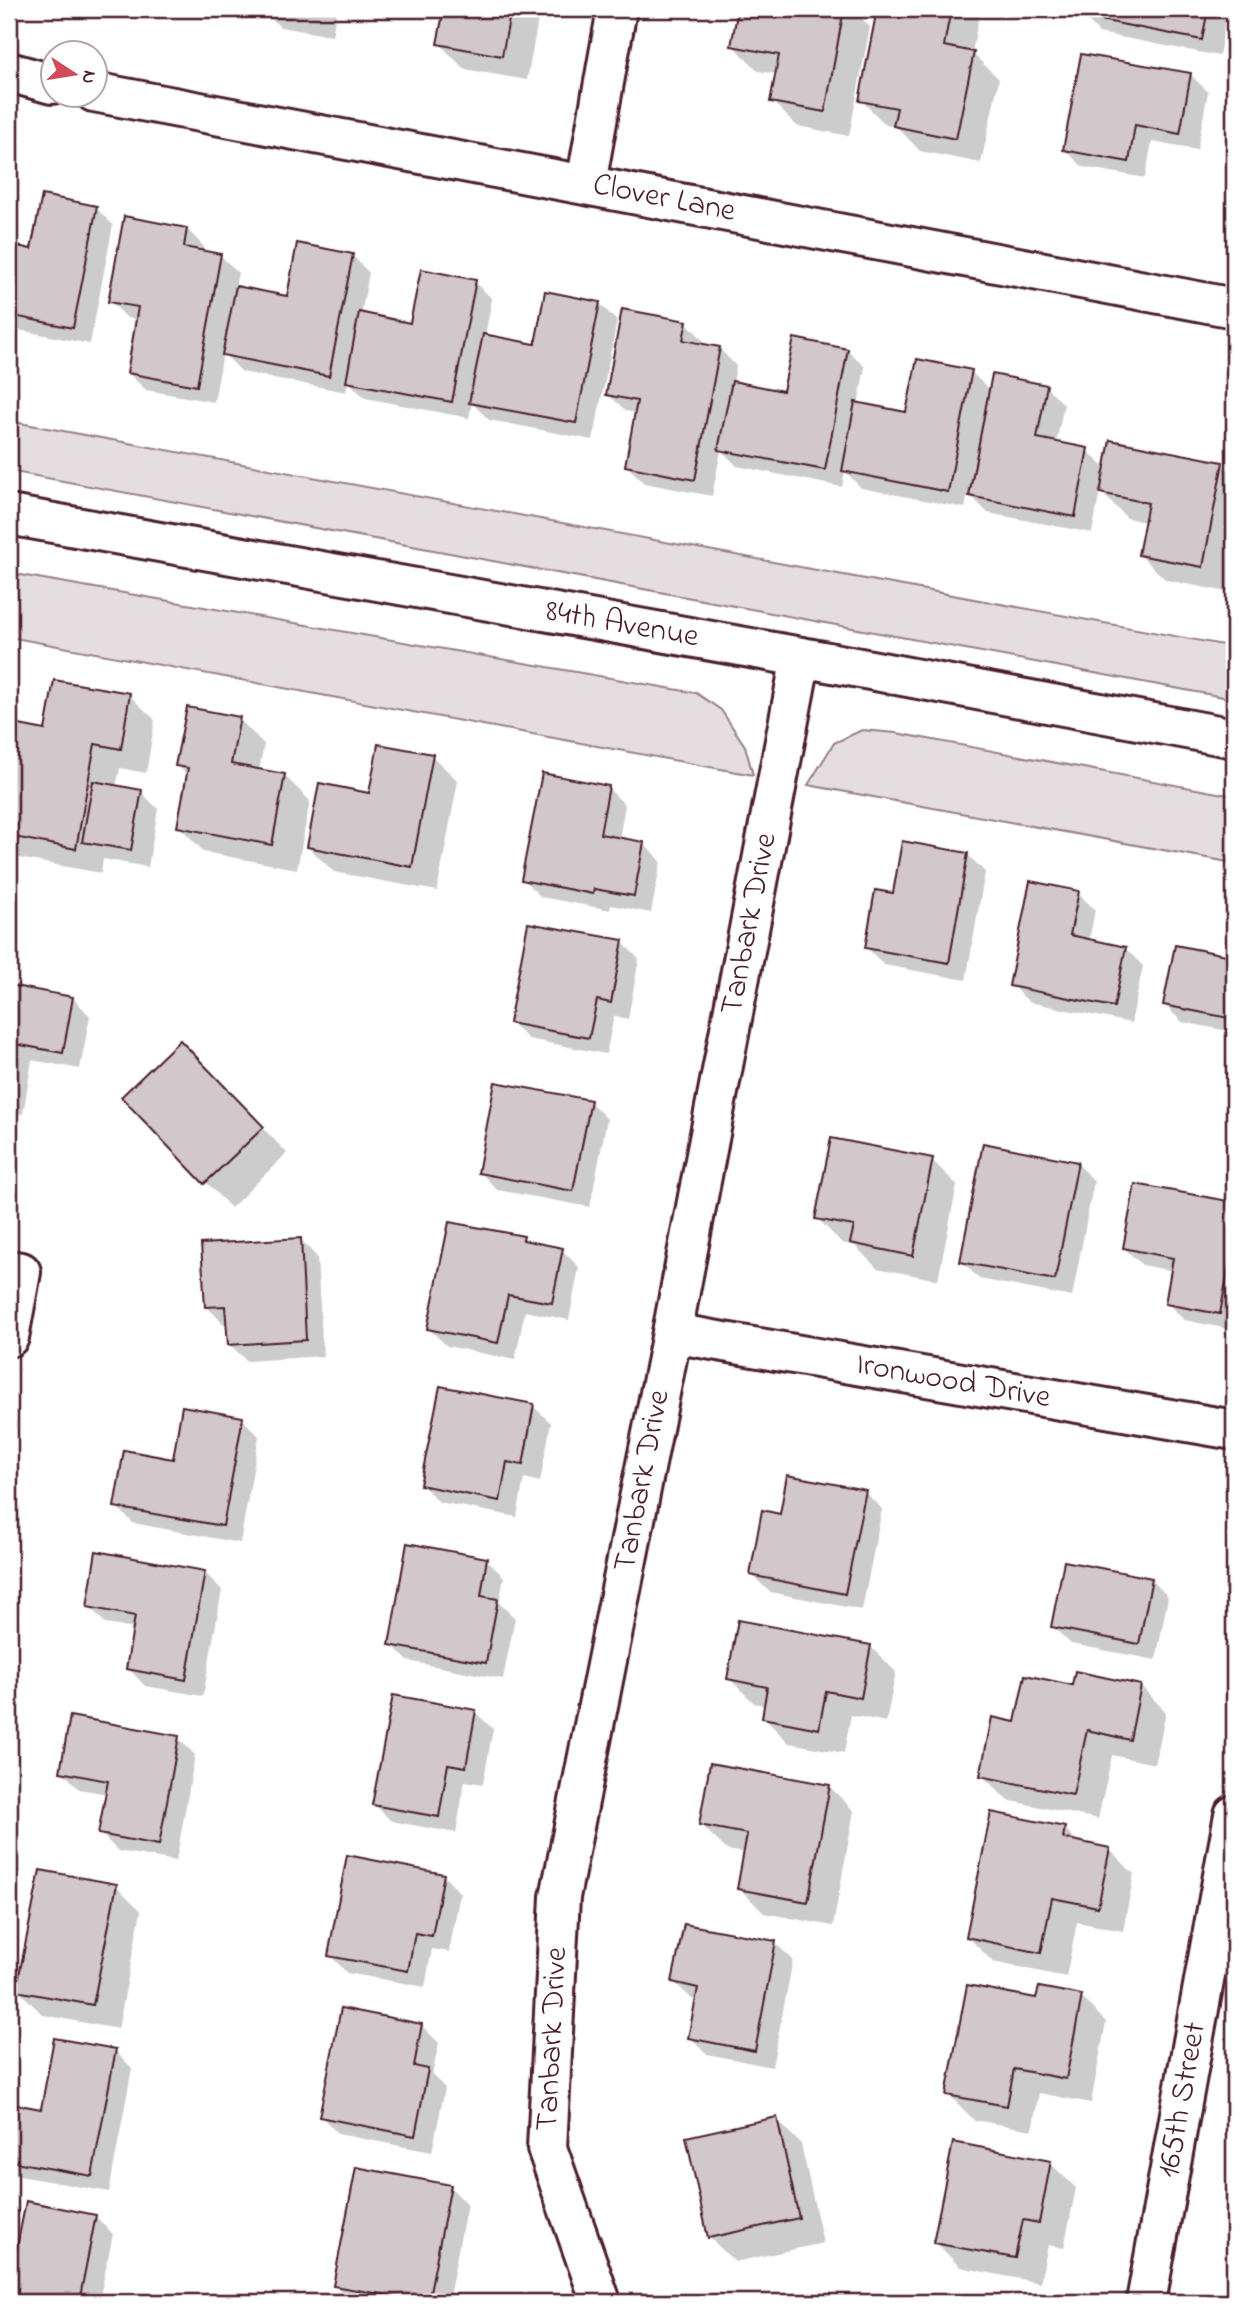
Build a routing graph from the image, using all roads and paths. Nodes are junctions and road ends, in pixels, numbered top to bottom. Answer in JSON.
{"nodes":[{"id":1,"x":617,"y":9,"type":"edge"},
{"id":2,"x":9,"y":72,"type":"edge"},
{"id":3,"x":38,"y":80,"type":"edge"},
{"id":4,"x":108,"y":95,"type":"edge"},
{"id":5,"x":586,"y":184,"type":"junction"},
{"id":6,"x":1234,"y":308,"type":"edge"},
{"id":7,"x":9,"y":515,"type":"edge"},
{"id":8,"x":801,"y":657,"type":"junction"},
{"id":9,"x":1234,"y":738,"type":"edge"},
{"id":10,"x":15,"y":1271,"type":"edge"},
{"id":11,"x":672,"y":1333,"type":"junction"},
{"id":12,"x":9,"y":1337,"type":"edge"},
{"id":13,"x":1234,"y":1430,"type":"edge"},
{"id":14,"x":1234,"y":1815,"type":"edge"},
{"id":15,"x":601,"y":2302,"type":"edge"},
{"id":16,"x":1146,"y":2302,"type":"edge"}],
"edges":[{"from":1,"to":5,"type":"street"},
{"from":2,"to":3,"type":"street"},
{"from":4,"to":5,"type":"street","name":"Clover Lane"},
{"from":5,"to":6,"type":"street","name":"Clover Lane"},
{"from":7,"to":8,"type":"street","name":"84th Avenue"},
{"from":8,"to":9,"type":"street","name":"84th Avenue"},
{"from":8,"to":11,"type":"street","name":"Tanbark Drive"},
{"from":10,"to":12,"type":"street"},
{"from":11,"to":13,"type":"street","name":"Ironwood Drive"},
{"from":11,"to":15,"type":"street","name":"Tanbark Drive"},
{"from":14,"to":16,"type":"street","name":"165th Street"}]}
